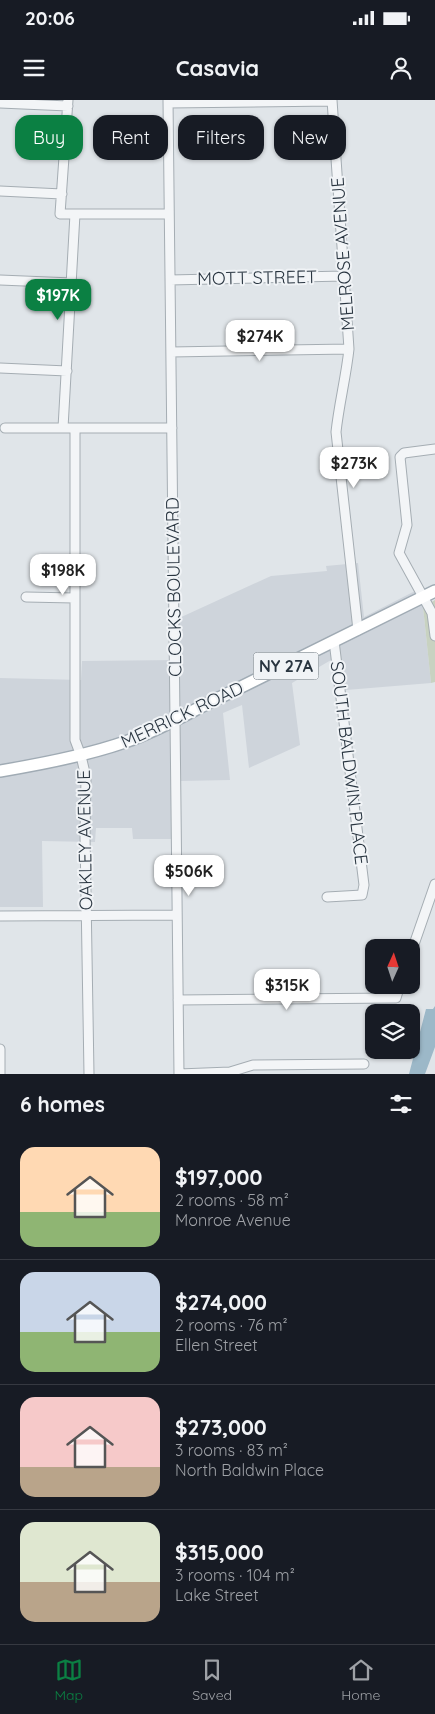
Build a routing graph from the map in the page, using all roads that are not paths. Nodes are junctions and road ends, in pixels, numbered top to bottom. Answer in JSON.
{"nodes":[{"id":1,"x":332,"y":100,"type":"edge"},
{"id":2,"x":168,"y":101,"type":"edge"},
{"id":3,"x":267,"y":101,"type":"edge"},
{"id":4,"x":0,"y":103,"type":"edge"},
{"id":5,"x":68,"y":103,"type":"edge"},
{"id":6,"x":0,"y":191,"type":"edge"},
{"id":7,"x":62,"y":194,"type":"junction"},
{"id":8,"x":75,"y":214,"type":"junction"},
{"id":9,"x":169,"y":214,"type":"junction"},
{"id":10,"x":344,"y":276,"type":"junction"},
{"id":11,"x":0,"y":280,"type":"edge"},
{"id":12,"x":170,"y":280,"type":"junction"},
{"id":13,"x":72,"y":283,"type":"junction"},
{"id":14,"x":350,"y":349,"type":"junction"},
{"id":15,"x":171,"y":352,"type":"junction"},
{"id":16,"x":0,"y":368,"type":"edge"},
{"id":17,"x":66,"y":371,"type":"junction"},
{"id":18,"x":5,"y":428,"type":"dead end"},
{"id":19,"x":63,"y":428,"type":"junction"},
{"id":20,"x":75,"y":428,"type":"junction"},
{"id":21,"x":172,"y":428,"type":"junction"},
{"id":22,"x":435,"y":449,"type":"edge"},
{"id":23,"x":435,"y":590,"type":"edge"},
{"id":24,"x":26,"y":597,"type":"dead end"},
{"id":25,"x":423,"y":597,"type":"junction"},
{"id":26,"x":74,"y":598,"type":"junction"},
{"id":27,"x":358,"y":630,"type":"junction"},
{"id":28,"x":435,"y":636,"type":"edge"},
{"id":29,"x":334,"y":641,"type":"junction"},
{"id":30,"x":175,"y":721,"type":"junction"},
{"id":31,"x":81,"y":756,"type":"junction"},
{"id":32,"x":0,"y":771,"type":"edge"},
{"id":33,"x":435,"y":884,"type":"edge"},
{"id":34,"x":327,"y":897,"type":"dead end"},
{"id":35,"x":87,"y":915,"type":"junction"},
{"id":36,"x":177,"y":915,"type":"junction"},
{"id":37,"x":0,"y":916,"type":"edge"},
{"id":38,"x":416,"y":939,"type":"edge"},
{"id":39,"x":397,"y":994,"type":"edge"},
{"id":40,"x":178,"y":1000,"type":"junction"},
{"id":41,"x":0,"y":1048,"type":"edge"},
{"id":42,"x":364,"y":1064,"type":"dead end"},
{"id":43,"x":0,"y":1074,"type":"edge"},
{"id":44,"x":89,"y":1074,"type":"edge"},
{"id":45,"x":179,"y":1074,"type":"edge"}],
"edges":[{"from":1,"to":3,"type":"street"},
{"from":1,"to":10,"type":"street","name":"MELROSE AVENUE"},
{"from":2,"to":3,"type":"street"},
{"from":2,"to":9,"type":"street","name":"CLOCKS BOULEVARD"},
{"from":4,"to":5,"type":"street"},
{"from":5,"to":7,"type":"street"},
{"from":6,"to":7,"type":"street"},
{"from":7,"to":8,"type":"street"},
{"from":8,"to":9,"type":"street"},
{"from":8,"to":13,"type":"street"},
{"from":9,"to":12,"type":"street","name":"CLOCKS BOULEVARD"},
{"from":10,"to":12,"type":"street","name":"MOTT STREET"},
{"from":10,"to":14,"type":"street","name":"MELROSE AVENUE"},
{"from":11,"to":13,"type":"street"},
{"from":12,"to":15,"type":"street","name":"CLOCKS BOULEVARD"},
{"from":13,"to":17,"type":"street"},
{"from":14,"to":15,"type":"street"},
{"from":14,"to":27,"type":"street","name":"MELROSE AVENUE"},
{"from":15,"to":21,"type":"street","name":"CLOCKS BOULEVARD"},
{"from":16,"to":17,"type":"street"},
{"from":17,"to":19,"type":"street"},
{"from":18,"to":19,"type":"street"},
{"from":19,"to":20,"type":"street"},
{"from":20,"to":21,"type":"street"},
{"from":20,"to":26,"type":"street","name":"OAKLEY AVENUE"},
{"from":21,"to":30,"type":"street","name":"CLOCKS BOULEVARD"},
{"from":22,"to":25,"type":"street"},
{"from":23,"to":25,"type":"main road","name":"MERRICK ROAD","number":"NY 27A"},
{"from":24,"to":26,"type":"street"},
{"from":25,"to":27,"type":"main road","name":"MERRICK ROAD","number":"NY 27A"},
{"from":25,"to":28,"type":"street"},
{"from":26,"to":31,"type":"street","name":"OAKLEY AVENUE"},
{"from":27,"to":29,"type":"main road","name":"MERRICK ROAD","number":"NY 27A"},
{"from":29,"to":30,"type":"main road","name":"MERRICK ROAD","number":"NY 27A"},
{"from":29,"to":34,"type":"street","name":"SOUTH BALDWIN PLACE"},
{"from":30,"to":31,"type":"main road","name":"MERRICK ROAD","number":"NY 27A"},
{"from":30,"to":36,"type":"street","name":"CLOCKS BOULEVARD"},
{"from":31,"to":32,"type":"main road","name":"MERRICK ROAD","number":"NY 27A"},
{"from":31,"to":35,"type":"street","name":"OAKLEY AVENUE"},
{"from":33,"to":38,"type":"street"},
{"from":35,"to":36,"type":"street"},
{"from":35,"to":37,"type":"street"},
{"from":35,"to":44,"type":"street","name":"OAKLEY AVENUE"},
{"from":36,"to":40,"type":"street","name":"CLOCKS BOULEVARD"},
{"from":39,"to":40,"type":"street"},
{"from":40,"to":45,"type":"street","name":"CLOCKS BOULEVARD"},
{"from":41,"to":43,"type":"street"},
{"from":42,"to":45,"type":"street"}]}
